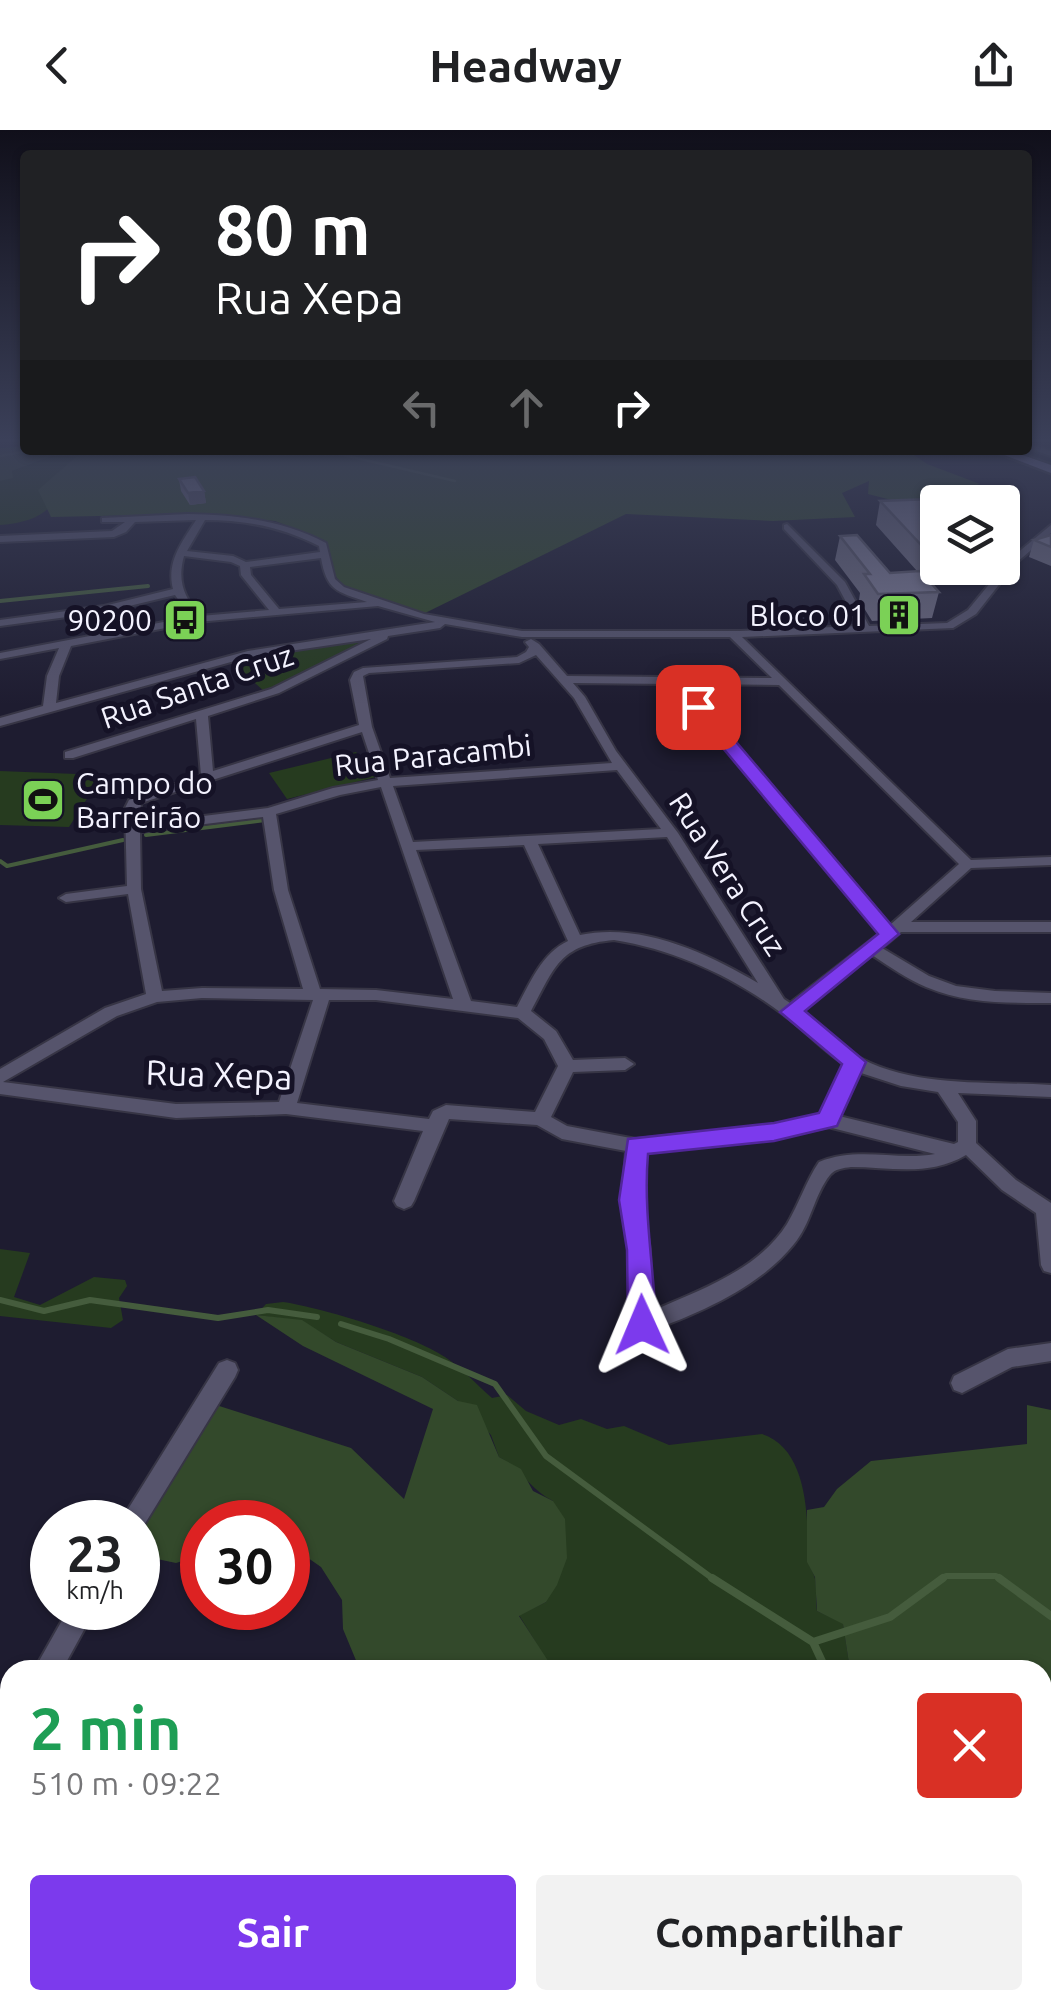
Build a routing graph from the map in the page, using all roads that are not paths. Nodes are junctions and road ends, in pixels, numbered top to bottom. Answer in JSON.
{"nodes":[{"id":1,"x":124,"y":530,"type":"edge"},
{"id":2,"x":194,"y":530,"type":"edge"},
{"id":3,"x":288,"y":530,"type":"edge"},
{"id":4,"x":790,"y":530,"type":"edge"},
{"id":5,"x":1049,"y":530,"type":"edge"},
{"id":6,"x":0,"y":539,"type":"edge"},
{"id":7,"x":179,"y":553,"type":"junction"},
{"id":8,"x":326,"y":554,"type":"junction"},
{"id":9,"x":246,"y":565,"type":"junction"},
{"id":10,"x":178,"y":591,"type":"junction"},
{"id":11,"x":380,"y":603,"type":"junction"},
{"id":12,"x":276,"y":612,"type":"junction"},
{"id":13,"x":197,"y":619,"type":"junction"},
{"id":14,"x":0,"y":622,"type":"edge"},
{"id":15,"x":450,"y":624,"type":"junction"},
{"id":16,"x":866,"y":630,"type":"junction"},
{"id":17,"x":393,"y":632,"type":"junction"},
{"id":18,"x":522,"y":634,"type":"junction"},
{"id":19,"x":733,"y":634,"type":"junction"},
{"id":20,"x":66,"y":644,"type":"junction"},
{"id":21,"x":535,"y":646,"type":"junction"},
{"id":22,"x":0,"y":656,"type":"edge"},
{"id":23,"x":567,"y":679,"type":"junction"},
{"id":24,"x":675,"y":680,"type":"junction"},
{"id":25,"x":782,"y":682,"type":"junction"},
{"id":26,"x":50,"y":708,"type":"junction"},
{"id":27,"x":202,"y":713,"type":"junction"},
{"id":28,"x":0,"y":722,"type":"edge"},
{"id":29,"x":366,"y":727,"type":"junction"},
{"id":30,"x":69,"y":756,"type":"dead end"},
{"id":31,"x":621,"y":766,"type":"junction"},
{"id":32,"x":207,"y":775,"type":"junction"},
{"id":33,"x":388,"y":782,"type":"junction"},
{"id":34,"x":268,"y":812,"type":"junction"},
{"id":35,"x":134,"y":830,"type":"junction"},
{"id":36,"x":670,"y":833,"type":"junction"},
{"id":37,"x":529,"y":839,"type":"junction"},
{"id":38,"x":410,"y":846,"type":"junction"},
{"id":39,"x":1051,"y":861,"type":"edge"},
{"id":40,"x":967,"y":864,"type":"junction"},
{"id":41,"x":134,"y":890,"type":"junction"},
{"id":42,"x":65,"y":898,"type":"dead end"},
{"id":43,"x":1051,"y":926,"type":"edge"},
{"id":44,"x":894,"y":931,"type":"junction"},
{"id":45,"x":576,"y":942,"type":"junction"},
{"id":46,"x":871,"y":948,"type":"junction"},
{"id":47,"x":318,"y":994,"type":"junction"},
{"id":48,"x":155,"y":996,"type":"junction"},
{"id":49,"x":1051,"y":998,"type":"edge"},
{"id":50,"x":464,"y":1006,"type":"junction"},
{"id":51,"x":785,"y":1007,"type":"junction"},
{"id":52,"x":522,"y":1013,"type":"junction"},
{"id":53,"x":854,"y":1062,"type":"junction"},
{"id":54,"x":626,"y":1064,"type":"dead end"},
{"id":55,"x":567,"y":1066,"type":"junction"},
{"id":56,"x":0,"y":1078,"type":"edge"},
{"id":57,"x":942,"y":1085,"type":"junction"},
{"id":58,"x":0,"y":1088,"type":"edge"},
{"id":59,"x":1051,"y":1091,"type":"edge"},
{"id":60,"x":286,"y":1108,"type":"junction"},
{"id":61,"x":540,"y":1119,"type":"junction"},
{"id":62,"x":828,"y":1120,"type":"junction"},
{"id":63,"x":437,"y":1121,"type":"junction"},
{"id":64,"x":636,"y":1146,"type":"junction"},
{"id":65,"x":961,"y":1149,"type":"junction"},
{"id":66,"x":404,"y":1201,"type":"dead end"},
{"id":67,"x":1048,"y":1212,"type":"edge"},
{"id":68,"x":1051,"y":1266,"type":"edge"},
{"id":69,"x":1051,"y":1352,"type":"edge"},
{"id":70,"x":227,"y":1370,"type":"dead end"},
{"id":71,"x":962,"y":1382,"type":"dead end"},
{"id":72,"x":146,"y":1500,"type":"edge"},
{"id":73,"x":70,"y":1630,"type":"edge"},
{"id":74,"x":53,"y":1660,"type":"edge"}],
"edges":[{"from":1,"to":6,"type":"street"},
{"from":2,"to":7,"type":"street"},
{"from":3,"to":8,"type":"street"},
{"from":4,"to":16,"type":"street"},
{"from":5,"to":16,"type":"street"},
{"from":7,"to":9,"type":"street"},
{"from":7,"to":10,"type":"street"},
{"from":8,"to":9,"type":"street"},
{"from":8,"to":11,"type":"street"},
{"from":9,"to":12,"type":"street"},
{"from":10,"to":13,"type":"street"},
{"from":10,"to":14,"type":"street"},
{"from":11,"to":12,"type":"street"},
{"from":11,"to":15,"type":"street"},
{"from":12,"to":13,"type":"street"},
{"from":13,"to":20,"type":"street"},
{"from":15,"to":17,"type":"street"},
{"from":15,"to":18,"type":"street"},
{"from":16,"to":19,"type":"street"},
{"from":17,"to":26,"type":"street"},
{"from":17,"to":27,"type":"street","name":"Rua Santa Cruz"},
{"from":18,"to":19,"type":"street"},
{"from":18,"to":21,"type":"street","name":"Rua Vera Cruz"},
{"from":19,"to":25,"type":"street"},
{"from":20,"to":22,"type":"street"},
{"from":20,"to":26,"type":"street"},
{"from":21,"to":23,"type":"street","name":"Rua Vera Cruz"},
{"from":21,"to":29,"type":"street"},
{"from":23,"to":24,"type":"street"},
{"from":23,"to":31,"type":"street","name":"Rua Vera Cruz"},
{"from":24,"to":25,"type":"street"},
{"from":24,"to":44,"type":"street"},
{"from":25,"to":40,"type":"street"},
{"from":26,"to":28,"type":"street"},
{"from":27,"to":30,"type":"street","name":"Rua Santa Cruz"},
{"from":27,"to":32,"type":"street"},
{"from":29,"to":32,"type":"street"},
{"from":29,"to":33,"type":"street"},
{"from":31,"to":33,"type":"street","name":"Rua Paracambi"},
{"from":31,"to":36,"type":"street","name":"Rua Vera Cruz"},
{"from":32,"to":35,"type":"street"},
{"from":33,"to":34,"type":"street","name":"Rua Paracambi"},
{"from":33,"to":38,"type":"street"},
{"from":34,"to":35,"type":"street","name":"Rua Paracambi"},
{"from":34,"to":47,"type":"street"},
{"from":35,"to":41,"type":"street"},
{"from":36,"to":37,"type":"street"},
{"from":36,"to":51,"type":"street","name":"Rua Vera Cruz"},
{"from":37,"to":38,"type":"street"},
{"from":37,"to":45,"type":"street"},
{"from":38,"to":50,"type":"street"},
{"from":39,"to":40,"type":"street"},
{"from":40,"to":44,"type":"street"},
{"from":41,"to":42,"type":"street"},
{"from":41,"to":48,"type":"street"},
{"from":43,"to":44,"type":"street"},
{"from":44,"to":46,"type":"street"},
{"from":45,"to":51,"type":"street"},
{"from":45,"to":52,"type":"street"},
{"from":46,"to":49,"type":"street"},
{"from":46,"to":51,"type":"street"},
{"from":47,"to":48,"type":"street"},
{"from":47,"to":50,"type":"street"},
{"from":47,"to":60,"type":"street"},
{"from":48,"to":56,"type":"street"},
{"from":50,"to":52,"type":"street"},
{"from":51,"to":53,"type":"street"},
{"from":52,"to":55,"type":"street"},
{"from":53,"to":57,"type":"street"},
{"from":53,"to":62,"type":"street"},
{"from":54,"to":55,"type":"street"},
{"from":55,"to":61,"type":"street"},
{"from":57,"to":59,"type":"street"},
{"from":57,"to":65,"type":"street"},
{"from":58,"to":60,"type":"street","name":"Rua Xepa"},
{"from":60,"to":63,"type":"street","name":"Rua Xepa"},
{"from":61,"to":63,"type":"street","name":"Rua Xepa"},
{"from":61,"to":64,"type":"street","name":"Rua Xepa"},
{"from":62,"to":64,"type":"street","name":"Rua Xepa"},
{"from":62,"to":65,"type":"street"},
{"from":63,"to":66,"type":"street"},
{"from":64,"to":65,"type":"street"},
{"from":65,"to":67,"type":"street"},
{"from":67,"to":68,"type":"street"},
{"from":69,"to":71,"type":"street"},
{"from":70,"to":72,"type":"street"},
{"from":73,"to":74,"type":"street"}]}
